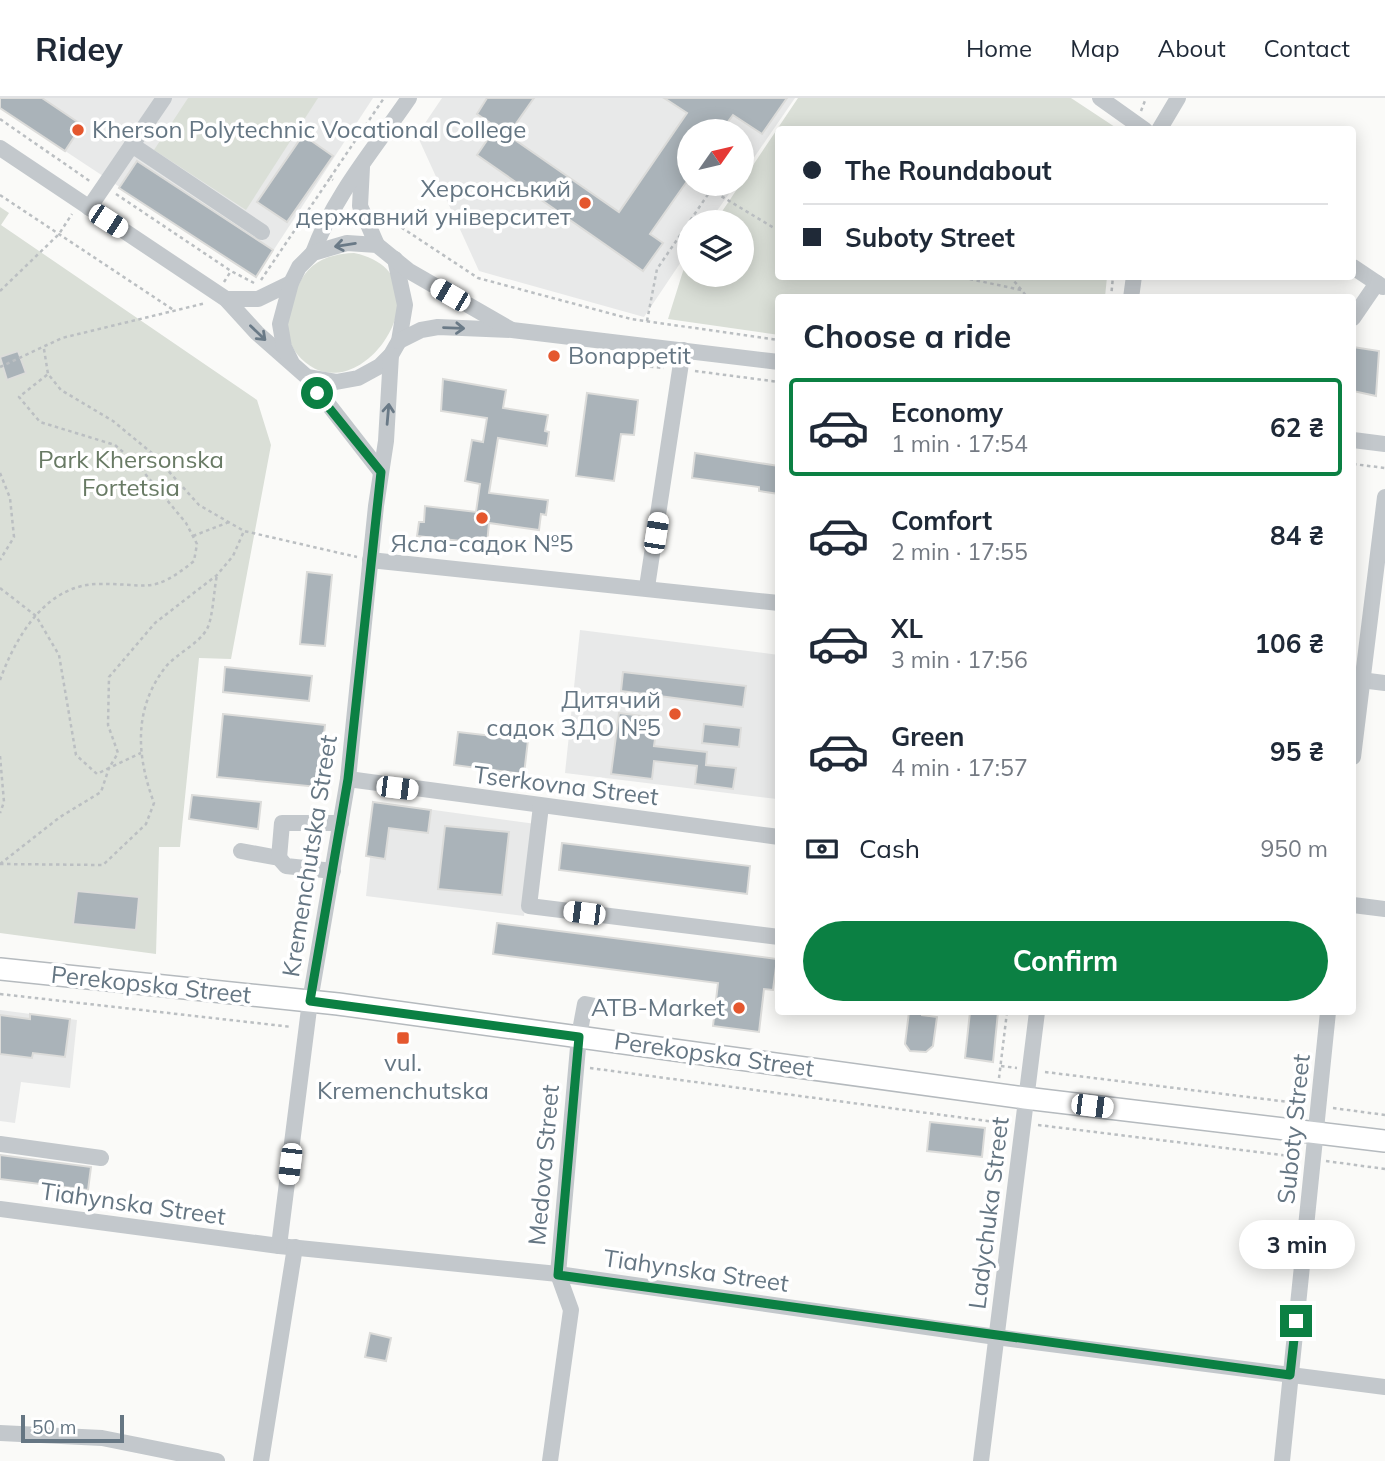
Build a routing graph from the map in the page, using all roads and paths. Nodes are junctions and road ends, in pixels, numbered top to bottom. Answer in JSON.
{"nodes":[{"id":1,"x":164,"y":98,"type":"edge"},
{"id":2,"x":384,"y":98,"type":"edge"},
{"id":3,"x":409,"y":98,"type":"edge"},
{"id":4,"x":1100,"y":98,"type":"edge"},
{"id":5,"x":1178,"y":98,"type":"edge"},
{"id":6,"x":0,"y":119,"type":"edge"},
{"id":7,"x":1139,"y":126,"type":"edge"},
{"id":8,"x":1161,"y":126,"type":"edge"},
{"id":9,"x":132,"y":145,"type":"junction"},
{"id":10,"x":0,"y":148,"type":"edge"},
{"id":11,"x":362,"y":167,"type":"junction"},
{"id":12,"x":330,"y":178,"type":"junction"},
{"id":13,"x":104,"y":188,"type":"junction"},
{"id":14,"x":345,"y":188,"type":"junction"},
{"id":15,"x":0,"y":195,"type":"edge"},
{"id":16,"x":361,"y":200,"type":"junction"},
{"id":17,"x":89,"y":208,"type":"junction"},
{"id":18,"x":775,"y":229,"type":"edge"},
{"id":19,"x":262,"y":232,"type":"dead end"},
{"id":20,"x":59,"y":234,"type":"junction"},
{"id":21,"x":377,"y":245,"type":"junction"},
{"id":22,"x":313,"y":253,"type":"junction"},
{"id":23,"x":394,"y":259,"type":"junction"},
{"id":24,"x":1356,"y":269,"type":"edge"},
{"id":25,"x":975,"y":280,"type":"edge"},
{"id":26,"x":1013,"y":280,"type":"edge"},
{"id":27,"x":291,"y":283,"type":"junction"},
{"id":28,"x":1381,"y":285,"type":"edge"},
{"id":29,"x":1021,"y":290,"type":"junction"},
{"id":30,"x":0,"y":291,"type":"edge"},
{"id":31,"x":1024,"y":294,"type":"edge"},
{"id":32,"x":222,"y":296,"type":"junction"},
{"id":33,"x":175,"y":312,"type":"junction"},
{"id":34,"x":1356,"y":314,"type":"edge"},
{"id":35,"x":647,"y":321,"type":"junction"},
{"id":36,"x":512,"y":330,"type":"junction"},
{"id":37,"x":775,"y":339,"type":"edge"},
{"id":38,"x":400,"y":341,"type":"junction"},
{"id":39,"x":44,"y":349,"type":"junction"},
{"id":40,"x":683,"y":350,"type":"junction"},
{"id":41,"x":391,"y":355,"type":"junction"},
{"id":42,"x":775,"y":362,"type":"edge"},
{"id":43,"x":622,"y":364,"type":"dead end"},
{"id":44,"x":293,"y":365,"type":"junction"},
{"id":45,"x":0,"y":367,"type":"edge"},
{"id":46,"x":681,"y":369,"type":"junction"},
{"id":47,"x":48,"y":374,"type":"junction"},
{"id":48,"x":307,"y":377,"type":"junction"},
{"id":49,"x":775,"y":381,"type":"edge"},
{"id":50,"x":1356,"y":440,"type":"edge"},
{"id":51,"x":1385,"y":444,"type":"edge"},
{"id":52,"x":1356,"y":464,"type":"edge"},
{"id":53,"x":1385,"y":468,"type":"edge"},
{"id":54,"x":381,"y":472,"type":"junction"},
{"id":55,"x":0,"y":473,"type":"edge"},
{"id":56,"x":1385,"y":497,"type":"edge"},
{"id":57,"x":229,"y":522,"type":"junction"},
{"id":58,"x":244,"y":531,"type":"junction"},
{"id":59,"x":193,"y":536,"type":"junction"},
{"id":60,"x":0,"y":560,"type":"edge"},
{"id":61,"x":370,"y":560,"type":"junction"},
{"id":62,"x":217,"y":575,"type":"junction"},
{"id":63,"x":648,"y":587,"type":"junction"},
{"id":64,"x":0,"y":589,"type":"edge"},
{"id":65,"x":775,"y":603,"type":"edge"},
{"id":66,"x":36,"y":616,"type":"junction"},
{"id":67,"x":1357,"y":679,"type":"edge"},
{"id":68,"x":0,"y":680,"type":"edge"},
{"id":69,"x":1385,"y":683,"type":"edge"},
{"id":70,"x":1356,"y":698,"type":"edge"},
{"id":71,"x":141,"y":753,"type":"junction"},
{"id":72,"x":0,"y":756,"type":"edge"},
{"id":73,"x":109,"y":768,"type":"junction"},
{"id":74,"x":348,"y":779,"type":"junction"},
{"id":75,"x":541,"y":806,"type":"junction"},
{"id":76,"x":0,"y":813,"type":"edge"},
{"id":77,"x":341,"y":823,"type":"junction"},
{"id":78,"x":775,"y":836,"type":"edge"},
{"id":79,"x":241,"y":851,"type":"dead end"},
{"id":80,"x":279,"y":858,"type":"junction"},
{"id":81,"x":333,"y":871,"type":"junction"},
{"id":82,"x":1356,"y":905,"type":"edge"},
{"id":83,"x":1385,"y":909,"type":"edge"},
{"id":84,"x":775,"y":937,"type":"edge"},
{"id":85,"x":0,"y":969,"type":"edge"},
{"id":86,"x":0,"y":994,"type":"edge"},
{"id":87,"x":310,"y":1001,"type":"junction"},
{"id":88,"x":595,"y":1006,"type":"dead end"},
{"id":89,"x":1007,"y":1015,"type":"edge"},
{"id":90,"x":1037,"y":1015,"type":"edge"},
{"id":91,"x":1328,"y":1015,"type":"edge"},
{"id":92,"x":308,"y":1028,"type":"junction"},
{"id":93,"x":579,"y":1037,"type":"junction"},
{"id":94,"x":576,"y":1066,"type":"junction"},
{"id":95,"x":1000,"y":1066,"type":"junction"},
{"id":96,"x":1028,"y":1070,"type":"junction"},
{"id":97,"x":998,"y":1094,"type":"junction"},
{"id":98,"x":1025,"y":1098,"type":"junction"},
{"id":99,"x":1320,"y":1106,"type":"junction"},
{"id":100,"x":1385,"y":1115,"type":"edge"},
{"id":101,"x":1022,"y":1126,"type":"junction"},
{"id":102,"x":1317,"y":1132,"type":"junction"},
{"id":103,"x":1385,"y":1141,"type":"edge"},
{"id":104,"x":1230,"y":1142,"type":"dead end"},
{"id":105,"x":0,"y":1144,"type":"edge"},
{"id":106,"x":1229,"y":1149,"type":"junction"},
{"id":107,"x":101,"y":1158,"type":"dead end"},
{"id":108,"x":1313,"y":1159,"type":"junction"},
{"id":109,"x":1385,"y":1169,"type":"edge"},
{"id":110,"x":0,"y":1209,"type":"edge"},
{"id":111,"x":287,"y":1247,"type":"junction"},
{"id":112,"x":558,"y":1275,"type":"junction"},
{"id":113,"x":996,"y":1337,"type":"junction"},
{"id":114,"x":1290,"y":1375,"type":"junction"},
{"id":115,"x":1385,"y":1387,"type":"edge"},
{"id":116,"x":0,"y":1433,"type":"edge"},
{"id":117,"x":217,"y":1461,"type":"edge"},
{"id":118,"x":261,"y":1461,"type":"edge"},
{"id":119,"x":550,"y":1461,"type":"edge"},
{"id":120,"x":981,"y":1461,"type":"edge"},
{"id":121,"x":1282,"y":1461,"type":"edge"}],
"edges":[{"from":1,"to":9,"type":"street"},
{"from":2,"to":12,"type":"path"},
{"from":3,"to":11,"type":"street"},
{"from":4,"to":7,"type":"street"},
{"from":5,"to":8,"type":"street"},
{"from":6,"to":13,"type":"path"},
{"from":9,"to":13,"type":"street"},
{"from":9,"to":19,"type":"street"},
{"from":10,"to":17,"type":"street"},
{"from":11,"to":14,"type":"street"},
{"from":11,"to":16,"type":"street"},
{"from":12,"to":13,"type":"path"},
{"from":12,"to":14,"type":"path"},
{"from":13,"to":17,"type":"street"},
{"from":14,"to":22,"type":"street"},
{"from":15,"to":20,"type":"path"},
{"from":16,"to":21,"type":"street"},
{"from":16,"to":35,"type":"path"},
{"from":17,"to":32,"type":"street"},
{"from":18,"to":35,"type":"path"},
{"from":20,"to":30,"type":"path"},
{"from":20,"to":33,"type":"path"},
{"from":21,"to":22,"type":"street","one_way":true},
{"from":21,"to":23,"type":"street"},
{"from":22,"to":27,"type":"street"},
{"from":23,"to":36,"type":"street"},
{"from":23,"to":38,"type":"street"},
{"from":24,"to":28,"type":"street"},
{"from":25,"to":29,"type":"path"},
{"from":26,"to":29,"type":"path"},
{"from":27,"to":32,"type":"street"},
{"from":27,"to":44,"type":"street"},
{"from":28,"to":34,"type":"street"},
{"from":29,"to":31,"type":"path"},
{"from":32,"to":33,"type":"path"},
{"from":32,"to":44,"type":"street","one_way":true},
{"from":33,"to":39,"type":"path"},
{"from":35,"to":37,"type":"path"},
{"from":38,"to":36,"type":"street","one_way":true},
{"from":36,"to":40,"type":"street"},
{"from":38,"to":41,"type":"street"},
{"from":39,"to":45,"type":"path"},
{"from":39,"to":47,"type":"path"},
{"from":40,"to":42,"type":"street"},
{"from":40,"to":46,"type":"street"},
{"from":41,"to":48,"type":"street"},
{"from":54,"to":41,"type":"street","name":"Kremenchutska Street","one_way":true},
{"from":43,"to":46,"type":"path"},
{"from":44,"to":48,"type":"street"},
{"from":46,"to":49,"type":"path"},
{"from":46,"to":63,"type":"street"},
{"from":47,"to":57,"type":"path"},
{"from":47,"to":59,"type":"path"},
{"from":48,"to":54,"type":"street"},
{"from":50,"to":51,"type":"street"},
{"from":52,"to":53,"type":"path"},
{"from":54,"to":61,"type":"street","name":"Kremenchutska Street"},
{"from":55,"to":60,"type":"path"},
{"from":56,"to":67,"type":"street"},
{"from":57,"to":58,"type":"path"},
{"from":57,"to":59,"type":"path"},
{"from":58,"to":61,"type":"path"},
{"from":58,"to":62,"type":"path"},
{"from":59,"to":66,"type":"path"},
{"from":61,"to":63,"type":"street"},
{"from":61,"to":74,"type":"street","name":"Kremenchutska Street"},
{"from":62,"to":71,"type":"path"},
{"from":62,"to":73,"type":"path"},
{"from":63,"to":65,"type":"street"},
{"from":64,"to":66,"type":"path"},
{"from":66,"to":68,"type":"path"},
{"from":66,"to":73,"type":"path"},
{"from":67,"to":69,"type":"street"},
{"from":67,"to":70,"type":"street"},
{"from":71,"to":73,"type":"path"},
{"from":71,"to":73,"type":"path"},
{"from":72,"to":76,"type":"path"},
{"from":74,"to":75,"type":"street","name":"Tserkovna Street"},
{"from":74,"to":77,"type":"street","name":"Kremenchutska Street"},
{"from":75,"to":78,"type":"street","name":"Tserkovna Street"},
{"from":75,"to":84,"type":"street"},
{"from":77,"to":80,"type":"street"},
{"from":77,"to":81,"type":"street","name":"Kremenchutska Street"},
{"from":79,"to":80,"type":"street"},
{"from":80,"to":81,"type":"street"},
{"from":81,"to":87,"type":"street","name":"Kremenchutska Street"},
{"from":82,"to":83,"type":"street"},
{"from":85,"to":87,"type":"main road","name":"Perekopska Street"},
{"from":86,"to":92,"type":"path"},
{"from":87,"to":92,"type":"street","name":"Kremenchutska Street"},
{"from":87,"to":93,"type":"main road","name":"Perekopska Street"},
{"from":88,"to":93,"type":"street","name":"Medova Street"},
{"from":89,"to":95,"type":"path"},
{"from":90,"to":96,"type":"street","name":"Ladychuka Street"},
{"from":91,"to":99,"type":"street","name":"Suboty Street"},
{"from":92,"to":111,"type":"street","name":"Kremenchutska Street"},
{"from":93,"to":94,"type":"street","name":"Medova Street"},
{"from":93,"to":97,"type":"main road","name":"Perekopska Street"},
{"from":94,"to":101,"type":"path"},
{"from":94,"to":112,"type":"street","name":"Medova Street"},
{"from":95,"to":96,"type":"path"},
{"from":95,"to":97,"type":"path"},
{"from":96,"to":98,"type":"street","name":"Ladychuka Street"},
{"from":96,"to":99,"type":"path"},
{"from":97,"to":98,"type":"main road","name":"Perekopska Street"},
{"from":98,"to":101,"type":"street","name":"Ladychuka Street"},
{"from":98,"to":102,"type":"main road","name":"Perekopska Street"},
{"from":99,"to":100,"type":"path"},
{"from":99,"to":102,"type":"street","name":"Suboty Street"},
{"from":101,"to":106,"type":"path"},
{"from":101,"to":113,"type":"street","name":"Ladychuka Street"},
{"from":102,"to":103,"type":"main road","name":"Perekopska Street"},
{"from":102,"to":108,"type":"street","name":"Suboty Street"},
{"from":104,"to":106,"type":"path"},
{"from":105,"to":107,"type":"street"},
{"from":106,"to":108,"type":"path"},
{"from":108,"to":109,"type":"path"},
{"from":108,"to":114,"type":"street","name":"Suboty Street"},
{"from":110,"to":111,"type":"street","name":"Tiahynska Street"},
{"from":111,"to":112,"type":"street","name":"Tiahynska Street"},
{"from":111,"to":118,"type":"street","name":"Kremenchutska Street"},
{"from":112,"to":113,"type":"street","name":"Tiahynska Street"},
{"from":112,"to":119,"type":"street","name":"Medova Street"},
{"from":113,"to":114,"type":"street","name":"Tiahynska Street"},
{"from":113,"to":120,"type":"street","name":"Ladychuka Street"},
{"from":114,"to":115,"type":"street","name":"Tiahynska Street"},
{"from":114,"to":121,"type":"street","name":"Suboty Street"},
{"from":116,"to":117,"type":"street"}]}
